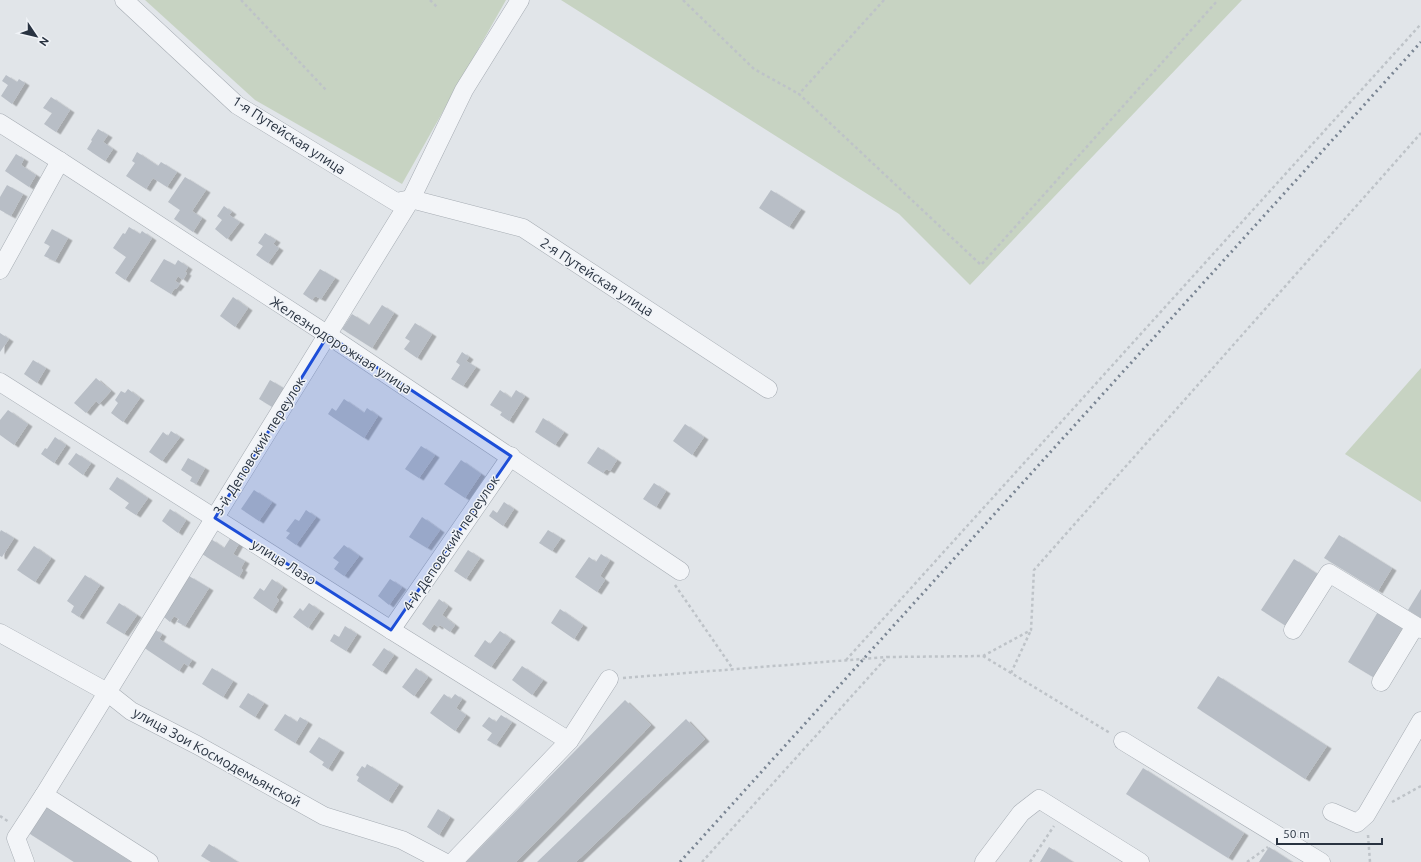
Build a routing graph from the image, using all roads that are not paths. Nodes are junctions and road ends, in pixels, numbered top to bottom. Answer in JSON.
{"nodes":[{"id":1,"x":124,"y":0,"type":"edge"},
{"id":2,"x":520,"y":0,"type":"edge"},
{"id":3,"x":0,"y":123,"type":"edge"},
{"id":4,"x":60,"y":161,"type":"junction"},
{"id":5,"x":411,"y":199,"type":"junction"},
{"id":6,"x":0,"y":270,"type":"edge"},
{"id":7,"x":328,"y":335,"type":"junction"},
{"id":8,"x":0,"y":382,"type":"edge"},
{"id":9,"x":768,"y":389,"type":"dead end"},
{"id":10,"x":510,"y":456,"type":"junction"},
{"id":11,"x":215,"y":518,"type":"junction"},
{"id":12,"x":680,"y":570,"type":"road end"},
{"id":13,"x":1418,"y":628,"type":"edge"},
{"id":14,"x":391,"y":630,"type":"junction"},
{"id":15,"x":1293,"y":630,"type":"dead end"},
{"id":16,"x":0,"y":633,"type":"edge"},
{"id":17,"x":609,"y":679,"type":"road end"},
{"id":18,"x":1381,"y":682,"type":"dead end"},
{"id":19,"x":107,"y":692,"type":"junction"},
{"id":20,"x":1421,"y":721,"type":"edge"},
{"id":21,"x":569,"y":741,"type":"junction"},
{"id":22,"x":1123,"y":741,"type":"road end"},
{"id":23,"x":44,"y":795,"type":"junction"},
{"id":24,"x":1332,"y":812,"type":"dead end"},
{"id":25,"x":26,"y":862,"type":"edge"},
{"id":26,"x":149,"y":862,"type":"edge"},
{"id":27,"x":444,"y":862,"type":"edge"},
{"id":28,"x":454,"y":862,"type":"edge"},
{"id":29,"x":984,"y":862,"type":"edge"},
{"id":30,"x":1140,"y":862,"type":"edge"},
{"id":31,"x":1321,"y":862,"type":"edge"}],
"edges":[{"from":1,"to":5,"type":"street","name":"1-я Путейская улица"},
{"from":2,"to":5,"type":"street","name":"3-й Деповский переулок"},
{"from":3,"to":4,"type":"street","name":"Железнодорожная улица"},
{"from":4,"to":6,"type":"street"},
{"from":4,"to":7,"type":"street","name":"Железнодорожная улица"},
{"from":5,"to":7,"type":"street","name":"3-й Деповский переулок"},
{"from":5,"to":9,"type":"street","name":"2-я Путейская улица"},
{"from":7,"to":10,"type":"street","name":"Железнодорожная улица"},
{"from":7,"to":11,"type":"street","name":"3-й Деповский переулок"},
{"from":8,"to":11,"type":"street","name":"улица Лазо"},
{"from":10,"to":12,"type":"street","name":"Железнодорожная улица"},
{"from":10,"to":14,"type":"street","name":"4-й Деповский переулок"},
{"from":11,"to":14,"type":"street","name":"улица Лазо"},
{"from":11,"to":19,"type":"street","name":"3-й Деповский переулок"},
{"from":13,"to":15,"type":"street"},
{"from":13,"to":18,"type":"street"},
{"from":14,"to":21,"type":"street","name":"улица Лазо"},
{"from":16,"to":19,"type":"street","name":"улица Зои Космодемьянской"},
{"from":17,"to":21,"type":"street"},
{"from":19,"to":23,"type":"street","name":"3-й Деповский переулок"},
{"from":19,"to":27,"type":"street","name":"улица Зои Космодемьянской"},
{"from":20,"to":24,"type":"street"},
{"from":21,"to":28,"type":"street"},
{"from":22,"to":31,"type":"street"},
{"from":23,"to":25,"type":"street","name":"3-й Деповский переулок"},
{"from":23,"to":26,"type":"street"},
{"from":29,"to":30,"type":"street"}]}
